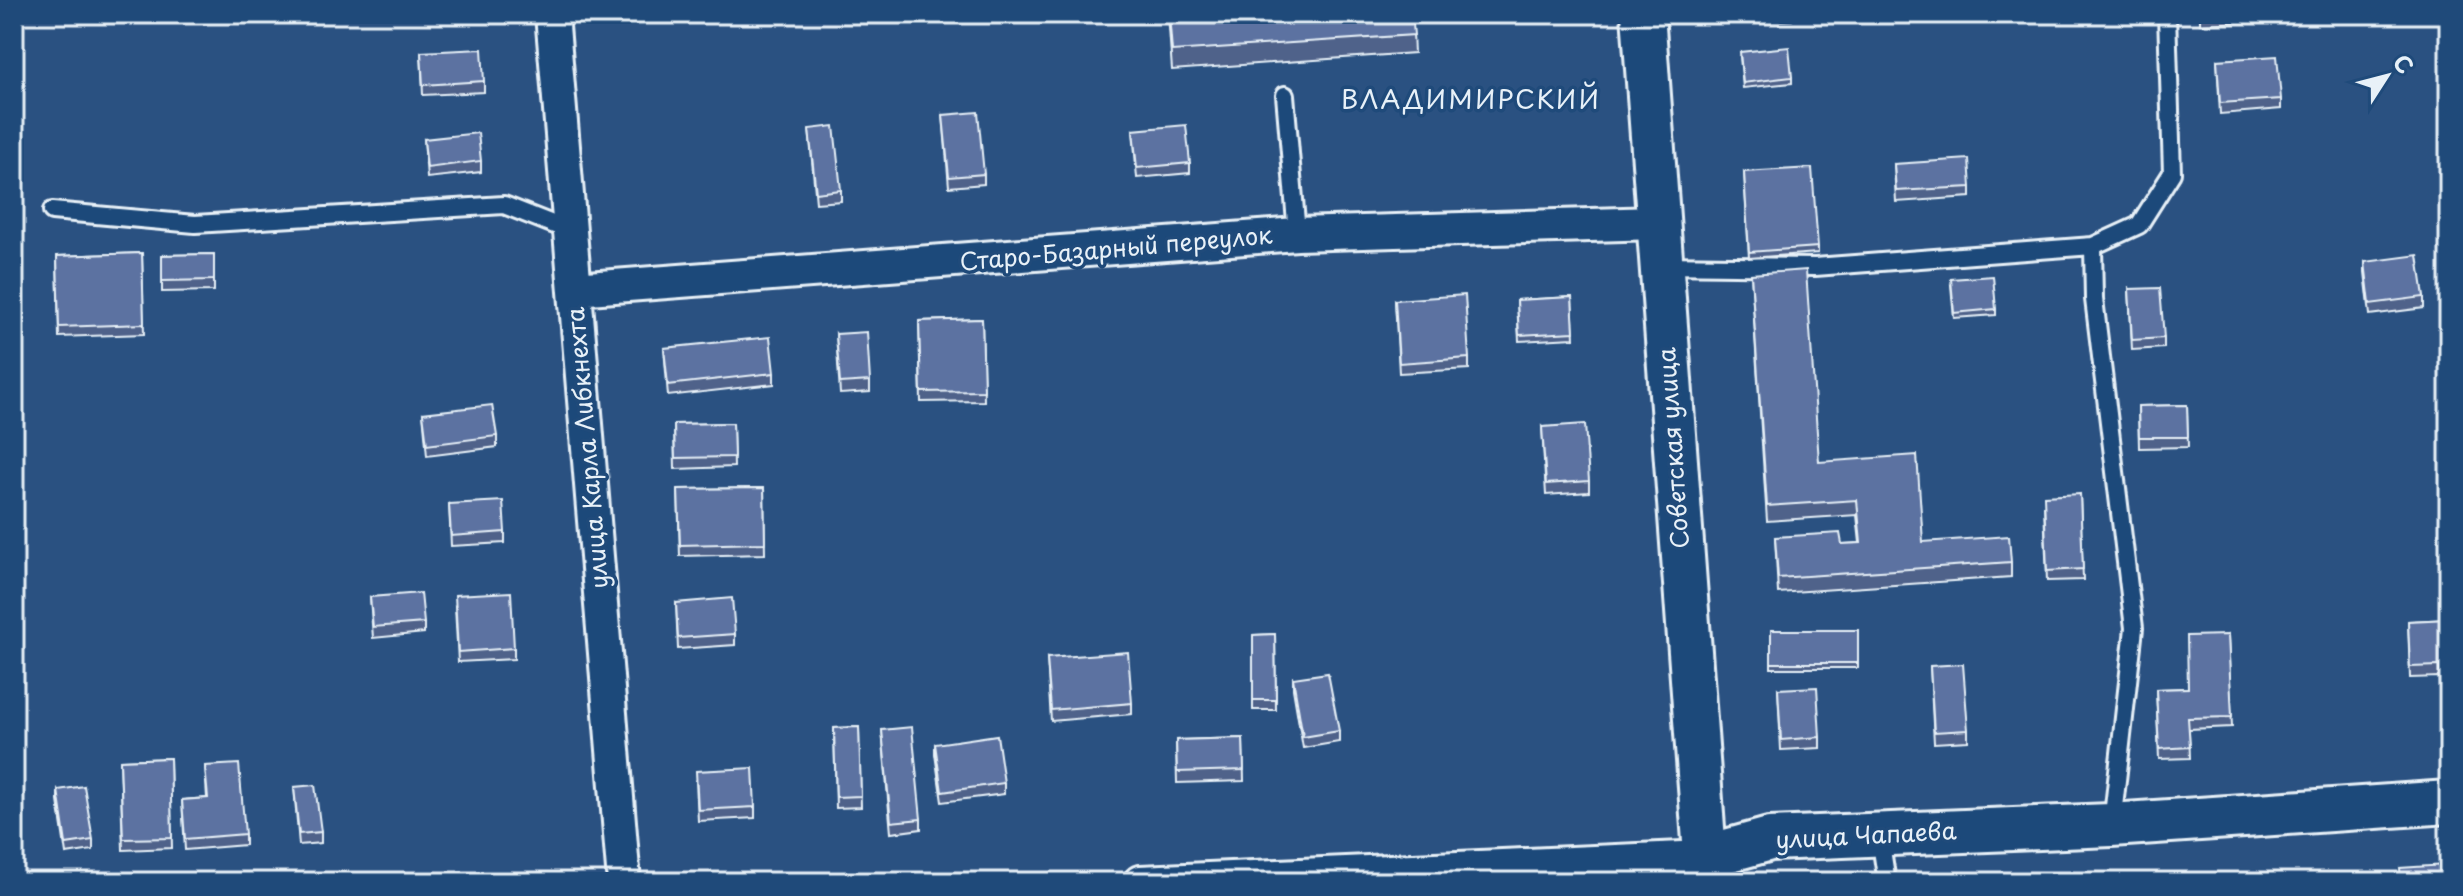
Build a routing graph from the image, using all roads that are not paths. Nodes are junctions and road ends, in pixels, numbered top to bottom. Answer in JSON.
{"nodes":[{"id":1,"x":552,"y":14,"type":"edge"},
{"id":2,"x":1643,"y":14,"type":"edge"},
{"id":3,"x":2167,"y":14,"type":"edge"},
{"id":4,"x":1285,"y":95,"type":"dead end"},
{"id":5,"x":52,"y":211,"type":"dead end"},
{"id":6,"x":1657,"y":223,"type":"junction"},
{"id":7,"x":570,"y":231,"type":"junction"},
{"id":8,"x":1297,"y":234,"type":"junction"},
{"id":9,"x":2093,"y":246,"type":"junction"},
{"id":10,"x":1660,"y":265,"type":"junction"},
{"id":11,"x":575,"y":289,"type":"junction"},
{"id":12,"x":2449,"y":802,"type":"edge"},
{"id":13,"x":2111,"y":825,"type":"junction"},
{"id":14,"x":1880,"y":835,"type":"junction"},
{"id":15,"x":1706,"y":869,"type":"edge"},
{"id":16,"x":624,"y":882,"type":"edge"},
{"id":17,"x":1159,"y":882,"type":"edge"},
{"id":18,"x":1887,"y":882,"type":"edge"}],
"edges":[{"from":1,"to":7,"type":"street","name":"улица Карла Либкнехта"},
{"from":2,"to":6,"type":"street","name":"Советская улица"},
{"from":3,"to":9,"type":"lane"},
{"from":4,"to":8,"type":"lane"},
{"from":5,"to":7,"type":"lane"},
{"from":6,"to":8,"type":"street","name":"Старо-Базарный переулок"},
{"from":6,"to":10,"type":"street","name":"Советская улица"},
{"from":7,"to":11,"type":"street","name":"улица Карла Либкнехта"},
{"from":8,"to":11,"type":"street","name":"Старо-Базарный переулок"},
{"from":9,"to":10,"type":"lane"},
{"from":9,"to":13,"type":"lane"},
{"from":10,"to":15,"type":"street","name":"Советская улица"},
{"from":11,"to":16,"type":"street","name":"улица Карла Либкнехта"},
{"from":12,"to":13,"type":"street","name":"улица Чапаева"},
{"from":13,"to":14,"type":"street","name":"улица Чапаева"},
{"from":14,"to":15,"type":"street","name":"улица Чапаева"},
{"from":14,"to":18,"type":"lane"},
{"from":15,"to":17,"type":"street","name":"улица Чапаева"}]}
